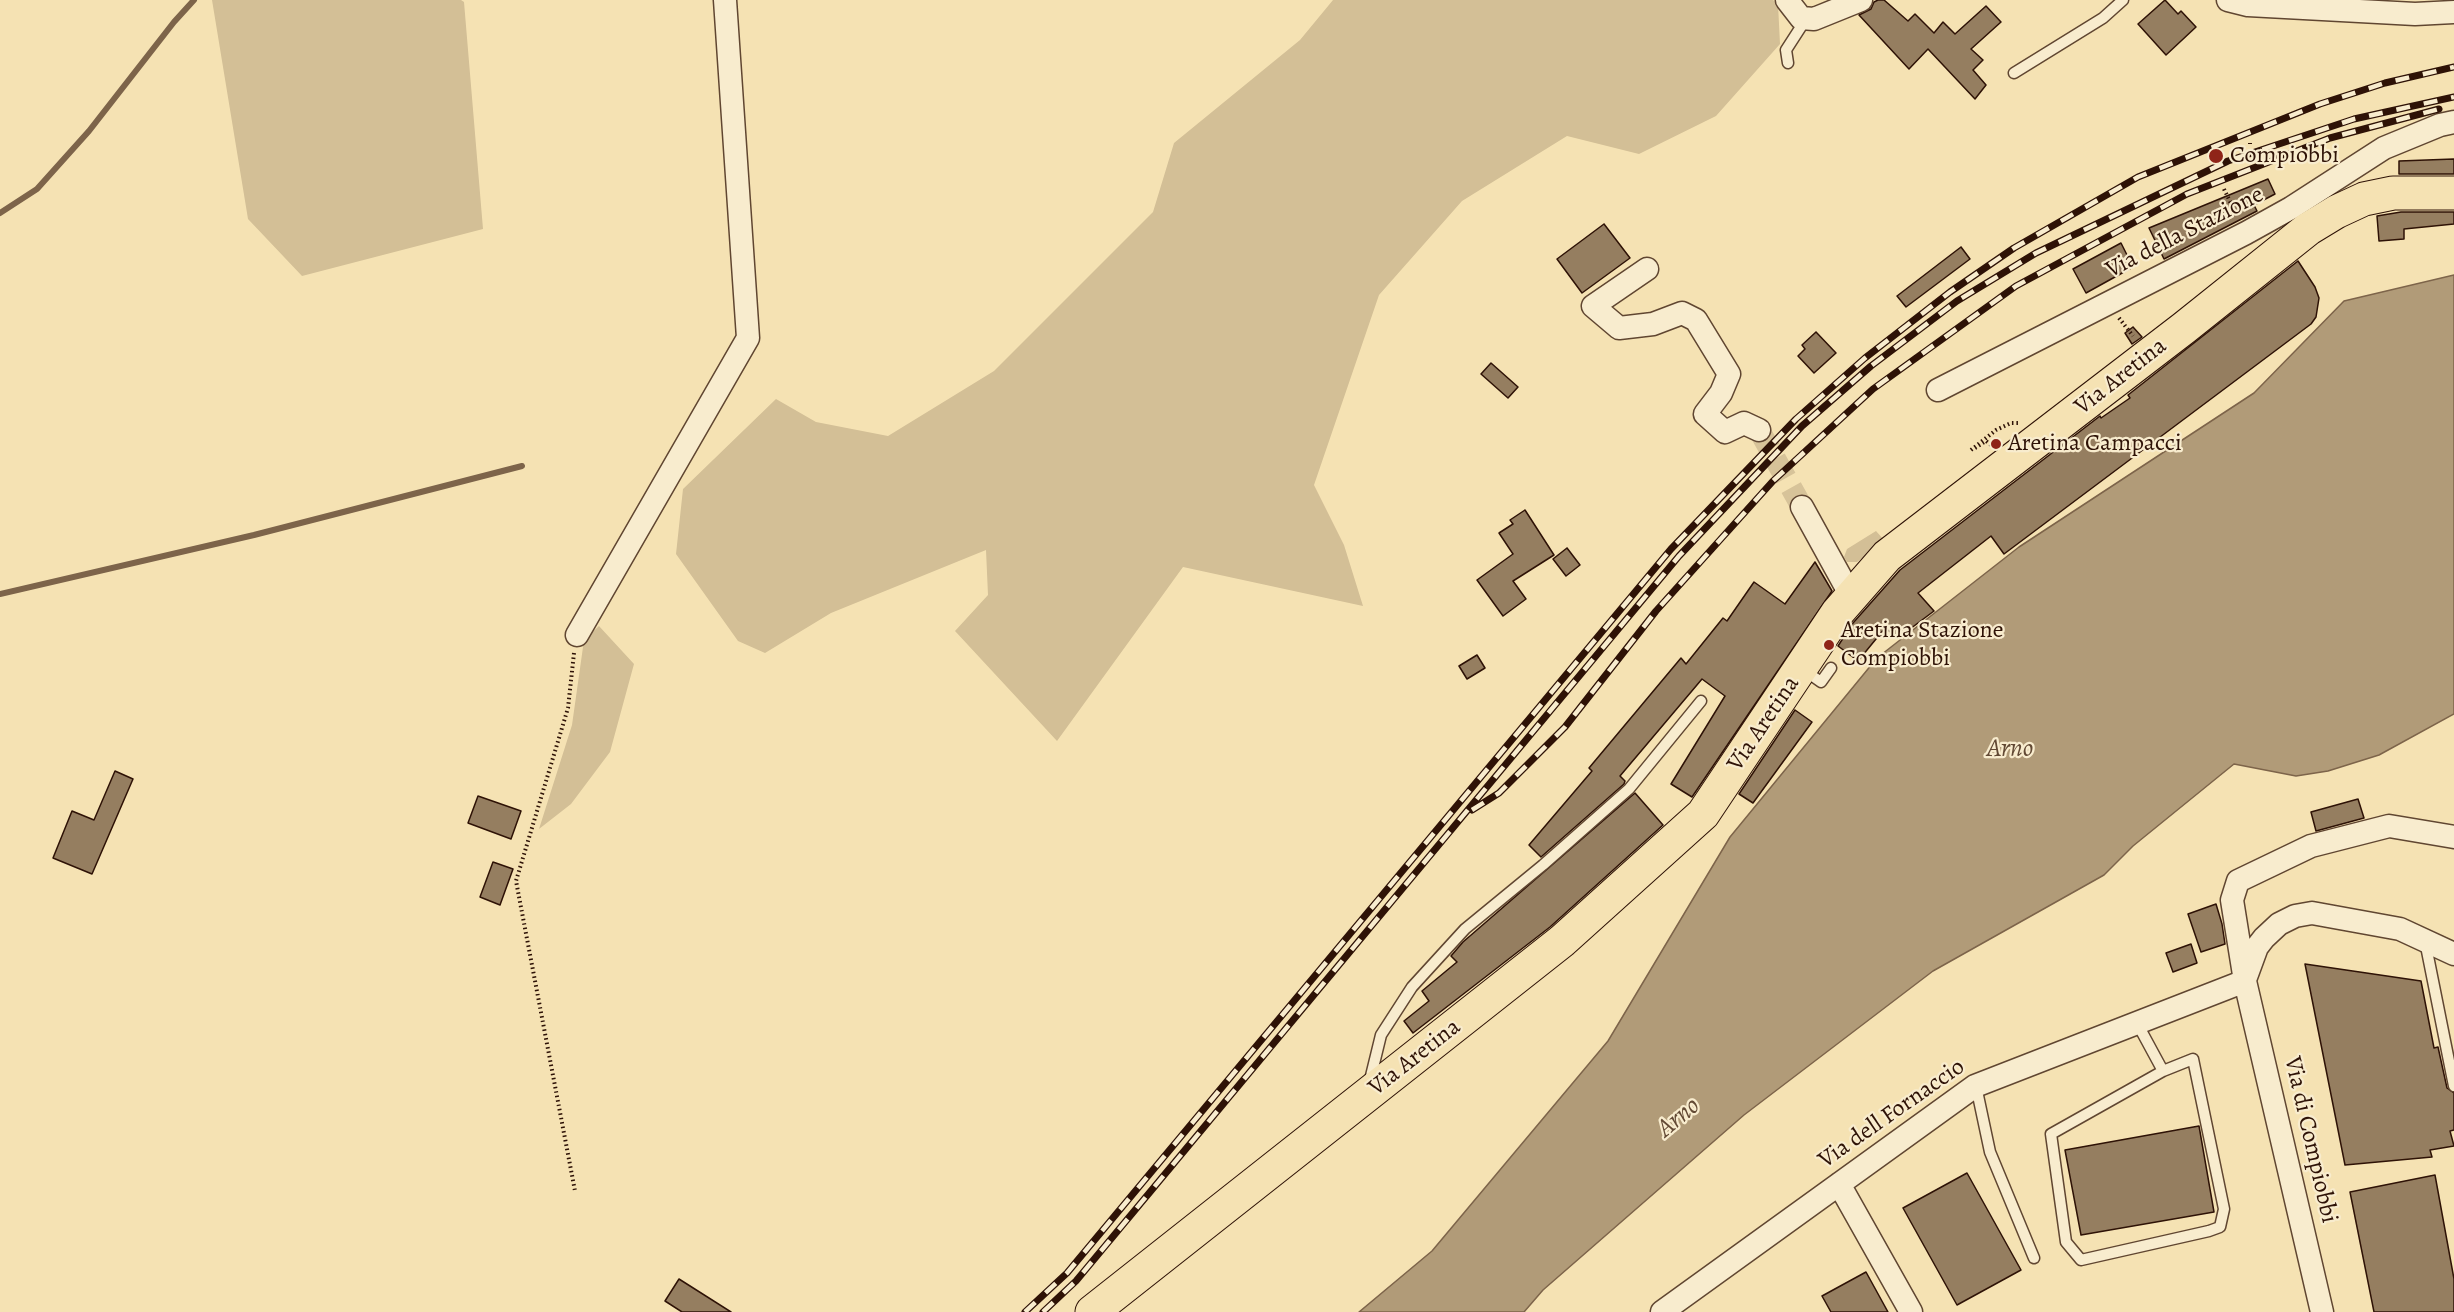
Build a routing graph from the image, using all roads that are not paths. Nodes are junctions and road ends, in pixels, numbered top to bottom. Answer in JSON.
{"nodes":[{"id":1,"x":725,"y":0,"type":"edge"},
{"id":2,"x":1787,"y":0,"type":"edge"},
{"id":3,"x":1861,"y":0,"type":"edge"},
{"id":4,"x":2123,"y":0,"type":"edge"},
{"id":5,"x":2228,"y":0,"type":"edge"},
{"id":6,"x":2454,"y":12,"type":"edge"},
{"id":7,"x":1806,"y":18,"type":"junction"},
{"id":8,"x":1788,"y":63,"type":"dead end"},
{"id":9,"x":2014,"y":73,"type":"dead end"},
{"id":10,"x":2454,"y":122,"type":"edge"},
{"id":11,"x":2454,"y":193,"type":"edge"},
{"id":12,"x":1647,"y":268,"type":"dead end"},
{"id":13,"x":1938,"y":390,"type":"dead end"},
{"id":14,"x":1759,"y":430,"type":"dead end"},
{"id":15,"x":1802,"y":507,"type":"tunnel mouth"},
{"id":16,"x":1851,"y":596,"type":"junction"},
{"id":17,"x":577,"y":634,"type":"road end"},
{"id":18,"x":1701,"y":701,"type":"dead end"},
{"id":19,"x":2454,"y":837,"type":"edge"},
{"id":20,"x":2425,"y":941,"type":"junction"},
{"id":21,"x":2454,"y":954,"type":"edge"},
{"id":22,"x":2245,"y":981,"type":"junction"},
{"id":23,"x":2137,"y":1023,"type":"junction"},
{"id":24,"x":2163,"y":1071,"type":"junction"},
{"id":25,"x":1976,"y":1086,"type":"junction"},
{"id":26,"x":2454,"y":1086,"type":"edge"},
{"id":27,"x":1367,"y":1095,"type":"junction"},
{"id":28,"x":1839,"y":1184,"type":"junction"},
{"id":29,"x":2034,"y":1258,"type":"dead end"},
{"id":30,"x":1092,"y":1312,"type":"edge"},
{"id":31,"x":1662,"y":1312,"type":"edge"},
{"id":32,"x":1911,"y":1312,"type":"edge"},
{"id":33,"x":2322,"y":1312,"type":"edge"}],
"edges":[{"from":1,"to":17,"type":"street"},
{"from":2,"to":7,"type":"street"},
{"from":3,"to":7,"type":"street"},
{"from":4,"to":9,"type":"lane"},
{"from":5,"to":6,"type":"street"},
{"from":7,"to":8,"type":"lane"},
{"from":10,"to":13,"type":"street","name":"Via della Stazione"},
{"from":11,"to":16,"type":"main road","name":"Via Aretina"},
{"from":12,"to":14,"type":"street"},
{"from":15,"to":16,"type":"street"},
{"from":16,"to":27,"type":"main road","name":"Via Aretina"},
{"from":18,"to":27,"type":"lane"},
{"from":19,"to":22,"type":"street","name":"Via di Compiobbi"},
{"from":20,"to":21,"type":"street"},
{"from":20,"to":22,"type":"street"},
{"from":20,"to":26,"type":"lane"},
{"from":22,"to":23,"type":"street","name":"Via dell Fornaccio"},
{"from":22,"to":33,"type":"street","name":"Via di Compiobbi"},
{"from":23,"to":24,"type":"lane"},
{"from":23,"to":25,"type":"street","name":"Via dell Fornaccio"},
{"from":24,"to":24,"type":"lane"},
{"from":25,"to":28,"type":"street","name":"Via dell Fornaccio"},
{"from":25,"to":29,"type":"lane"},
{"from":27,"to":30,"type":"main road","name":"Via Aretina"},
{"from":28,"to":31,"type":"street","name":"Via dell Fornaccio"},
{"from":28,"to":32,"type":"street"}]}
